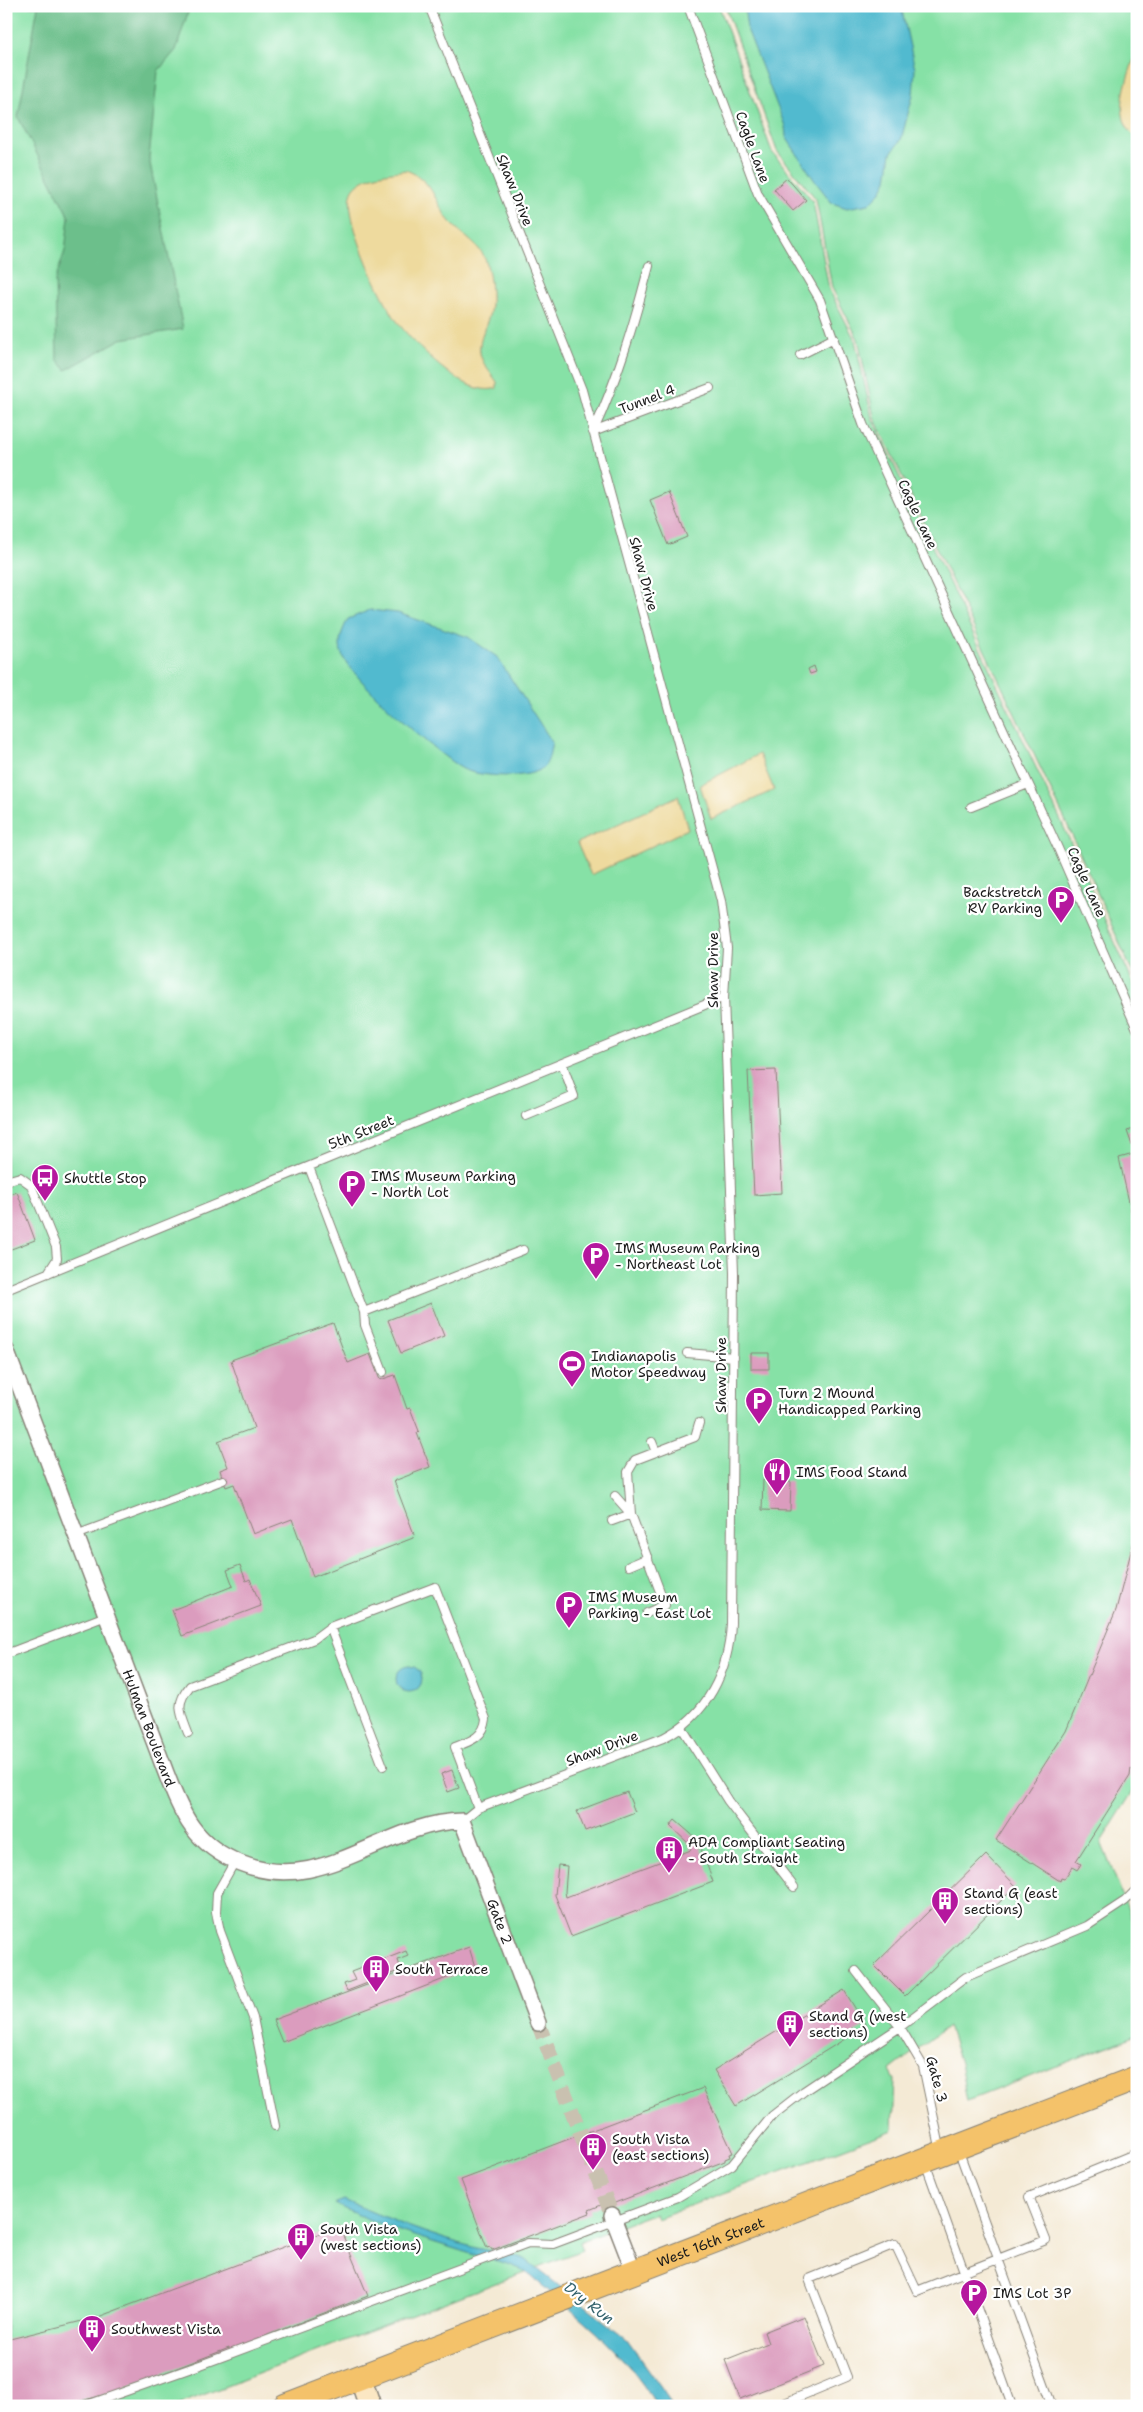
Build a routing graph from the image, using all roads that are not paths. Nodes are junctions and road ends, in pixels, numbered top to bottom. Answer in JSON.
{"nodes":[{"id":1,"x":428,"y":6,"type":"edge"},
{"id":2,"x":688,"y":6,"type":"edge"},
{"id":3,"x":649,"y":266,"type":"dead end"},
{"id":4,"x":834,"y":338,"type":"junction"},
{"id":5,"x":800,"y":355,"type":"dead end"},
{"id":6,"x":710,"y":388,"type":"dead end"},
{"id":7,"x":593,"y":432,"type":"junction"},
{"id":8,"x":1028,"y":784,"type":"junction"},
{"id":9,"x":971,"y":807,"type":"dead end"},
{"id":10,"x":724,"y":997,"type":"junction"},
{"id":11,"x":1137,"y":1029,"type":"edge"},
{"id":12,"x":562,"y":1063,"type":"junction"},
{"id":13,"x":526,"y":1116,"type":"dead end"},
{"id":14,"x":309,"y":1167,"type":"junction"},
{"id":15,"x":6,"y":1181,"type":"edge"},
{"id":16,"x":523,"y":1250,"type":"dead end"},
{"id":17,"x":47,"y":1274,"type":"junction"},
{"id":18,"x":6,"y":1290,"type":"edge"},
{"id":19,"x":364,"y":1312,"type":"junction"},
{"id":20,"x":6,"y":1350,"type":"edge"},
{"id":21,"x":688,"y":1353,"type":"dead end"},
{"id":22,"x":734,"y":1357,"type":"junction"},
{"id":23,"x":383,"y":1372,"type":"dead end"},
{"id":24,"x":699,"y":1423,"type":"dead end"},
{"id":25,"x":652,"y":1442,"type":"dead end"},
{"id":26,"x":656,"y":1452,"type":"junction"},
{"id":27,"x":223,"y":1480,"type":"dead end"},
{"id":28,"x":615,"y":1496,"type":"dead end"},
{"id":29,"x":631,"y":1514,"type":"junction"},
{"id":30,"x":612,"y":1521,"type":"dead end"},
{"id":31,"x":76,"y":1536,"type":"junction"},
{"id":32,"x":648,"y":1558,"type":"junction"},
{"id":33,"x":629,"y":1566,"type":"dead end"},
{"id":34,"x":647,"y":1613,"type":"dead end"},
{"id":35,"x":106,"y":1616,"type":"junction"},
{"id":36,"x":330,"y":1627,"type":"junction"},
{"id":37,"x":6,"y":1654,"type":"edge"},
{"id":38,"x":682,"y":1728,"type":"junction"},
{"id":39,"x":188,"y":1733,"type":"dead end"},
{"id":40,"x":383,"y":1766,"type":"dead end"},
{"id":41,"x":478,"y":1808,"type":"junction"},
{"id":42,"x":462,"y":1821,"type":"junction"},
{"id":43,"x":236,"y":1861,"type":"junction"},
{"id":44,"x":794,"y":1886,"type":"dead end"},
{"id":45,"x":1137,"y":1889,"type":"edge"},
{"id":46,"x":856,"y":1971,"type":"dead end"},
{"id":47,"x":538,"y":2023,"type":"tunnel mouth"},
{"id":48,"x":900,"y":2027,"type":"junction"},
{"id":49,"x":1135,"y":2085,"type":"edge"},
{"id":50,"x":275,"y":2126,"type":"dead end"},
{"id":51,"x":1137,"y":2153,"type":"edge"},
{"id":52,"x":941,"y":2154,"type":"junction"},
{"id":53,"x":613,"y":2218,"type":"junction"},
{"id":54,"x":998,"y":2260,"type":"junction"},
{"id":55,"x":634,"y":2272,"type":"junction"},
{"id":56,"x":964,"y":2273,"type":"junction"},
{"id":57,"x":360,"y":2377,"type":"junction"},
{"id":58,"x":111,"y":2397,"type":"junction"},
{"id":59,"x":84,"y":2406,"type":"edge"},
{"id":60,"x":114,"y":2406,"type":"edge"},
{"id":61,"x":285,"y":2406,"type":"edge"},
{"id":62,"x":370,"y":2406,"type":"edge"},
{"id":63,"x":777,"y":2406,"type":"edge"},
{"id":64,"x":1012,"y":2406,"type":"edge"},
{"id":65,"x":1052,"y":2406,"type":"edge"}],
"edges":[{"from":1,"to":7,"type":"lane","name":"Shaw Drive"},
{"from":2,"to":4,"type":"lane","name":"Cagle Lane"},
{"from":3,"to":7,"type":"lane"},
{"from":4,"to":5,"type":"lane"},
{"from":4,"to":8,"type":"lane","name":"Cagle Lane"},
{"from":6,"to":7,"type":"lane","name":"Tunnel 4"},
{"from":7,"to":10,"type":"lane","name":"Shaw Drive"},
{"from":8,"to":9,"type":"lane"},
{"from":8,"to":11,"type":"lane","name":"Cagle Lane"},
{"from":10,"to":12,"type":"lane","name":"5th Street"},
{"from":10,"to":22,"type":"lane","name":"Shaw Drive"},
{"from":12,"to":13,"type":"lane"},
{"from":12,"to":14,"type":"lane","name":"5th Street"},
{"from":14,"to":17,"type":"lane","name":"5th Street"},
{"from":14,"to":19,"type":"lane"},
{"from":15,"to":17,"type":"lane"},
{"from":16,"to":19,"type":"lane"},
{"from":17,"to":18,"type":"lane","name":"5th Street"},
{"from":19,"to":23,"type":"lane"},
{"from":20,"to":31,"type":"street","name":"Hulman Boulevard"},
{"from":21,"to":22,"type":"lane"},
{"from":22,"to":38,"type":"lane","name":"Shaw Drive"},
{"from":24,"to":26,"type":"lane"},
{"from":25,"to":26,"type":"lane"},
{"from":26,"to":29,"type":"lane"},
{"from":27,"to":31,"type":"lane"},
{"from":28,"to":29,"type":"lane"},
{"from":29,"to":30,"type":"lane"},
{"from":29,"to":32,"type":"lane"},
{"from":31,"to":35,"type":"street","name":"Hulman Boulevard"},
{"from":32,"to":33,"type":"lane"},
{"from":32,"to":34,"type":"lane"},
{"from":35,"to":37,"type":"lane"},
{"from":35,"to":43,"type":"street","name":"Hulman Boulevard"},
{"from":36,"to":39,"type":"lane"},
{"from":36,"to":40,"type":"lane"},
{"from":36,"to":41,"type":"lane"},
{"from":38,"to":41,"type":"lane","name":"Shaw Drive"},
{"from":38,"to":44,"type":"lane"},
{"from":41,"to":42,"type":"lane","name":"Shaw Drive"},
{"from":42,"to":43,"type":"street","name":"Hulman Boulevard"},
{"from":42,"to":47,"type":"street","name":"Gate 2"},
{"from":43,"to":50,"type":"lane"},
{"from":45,"to":48,"type":"lane"},
{"from":46,"to":48,"type":"lane","name":"Gate 3"},
{"from":48,"to":52,"type":"lane","name":"Gate 3"},
{"from":48,"to":53,"type":"lane"},
{"from":49,"to":52,"type":"main road","name":"West 16th Street"},
{"from":51,"to":54,"type":"lane"},
{"from":52,"to":54,"type":"lane"},
{"from":52,"to":55,"type":"main road","name":"West 16th Street"},
{"from":52,"to":56,"type":"lane"},
{"from":53,"to":55,"type":"street"},
{"from":53,"to":58,"type":"lane"},
{"from":54,"to":56,"type":"lane"},
{"from":54,"to":65,"type":"lane"},
{"from":55,"to":57,"type":"main road","name":"West 16th Street"},
{"from":56,"to":63,"type":"lane"},
{"from":56,"to":64,"type":"lane"},
{"from":57,"to":61,"type":"main road","name":"West 16th Street"},
{"from":57,"to":62,"type":"street"},
{"from":58,"to":59,"type":"lane"},
{"from":58,"to":60,"type":"lane"}]}
